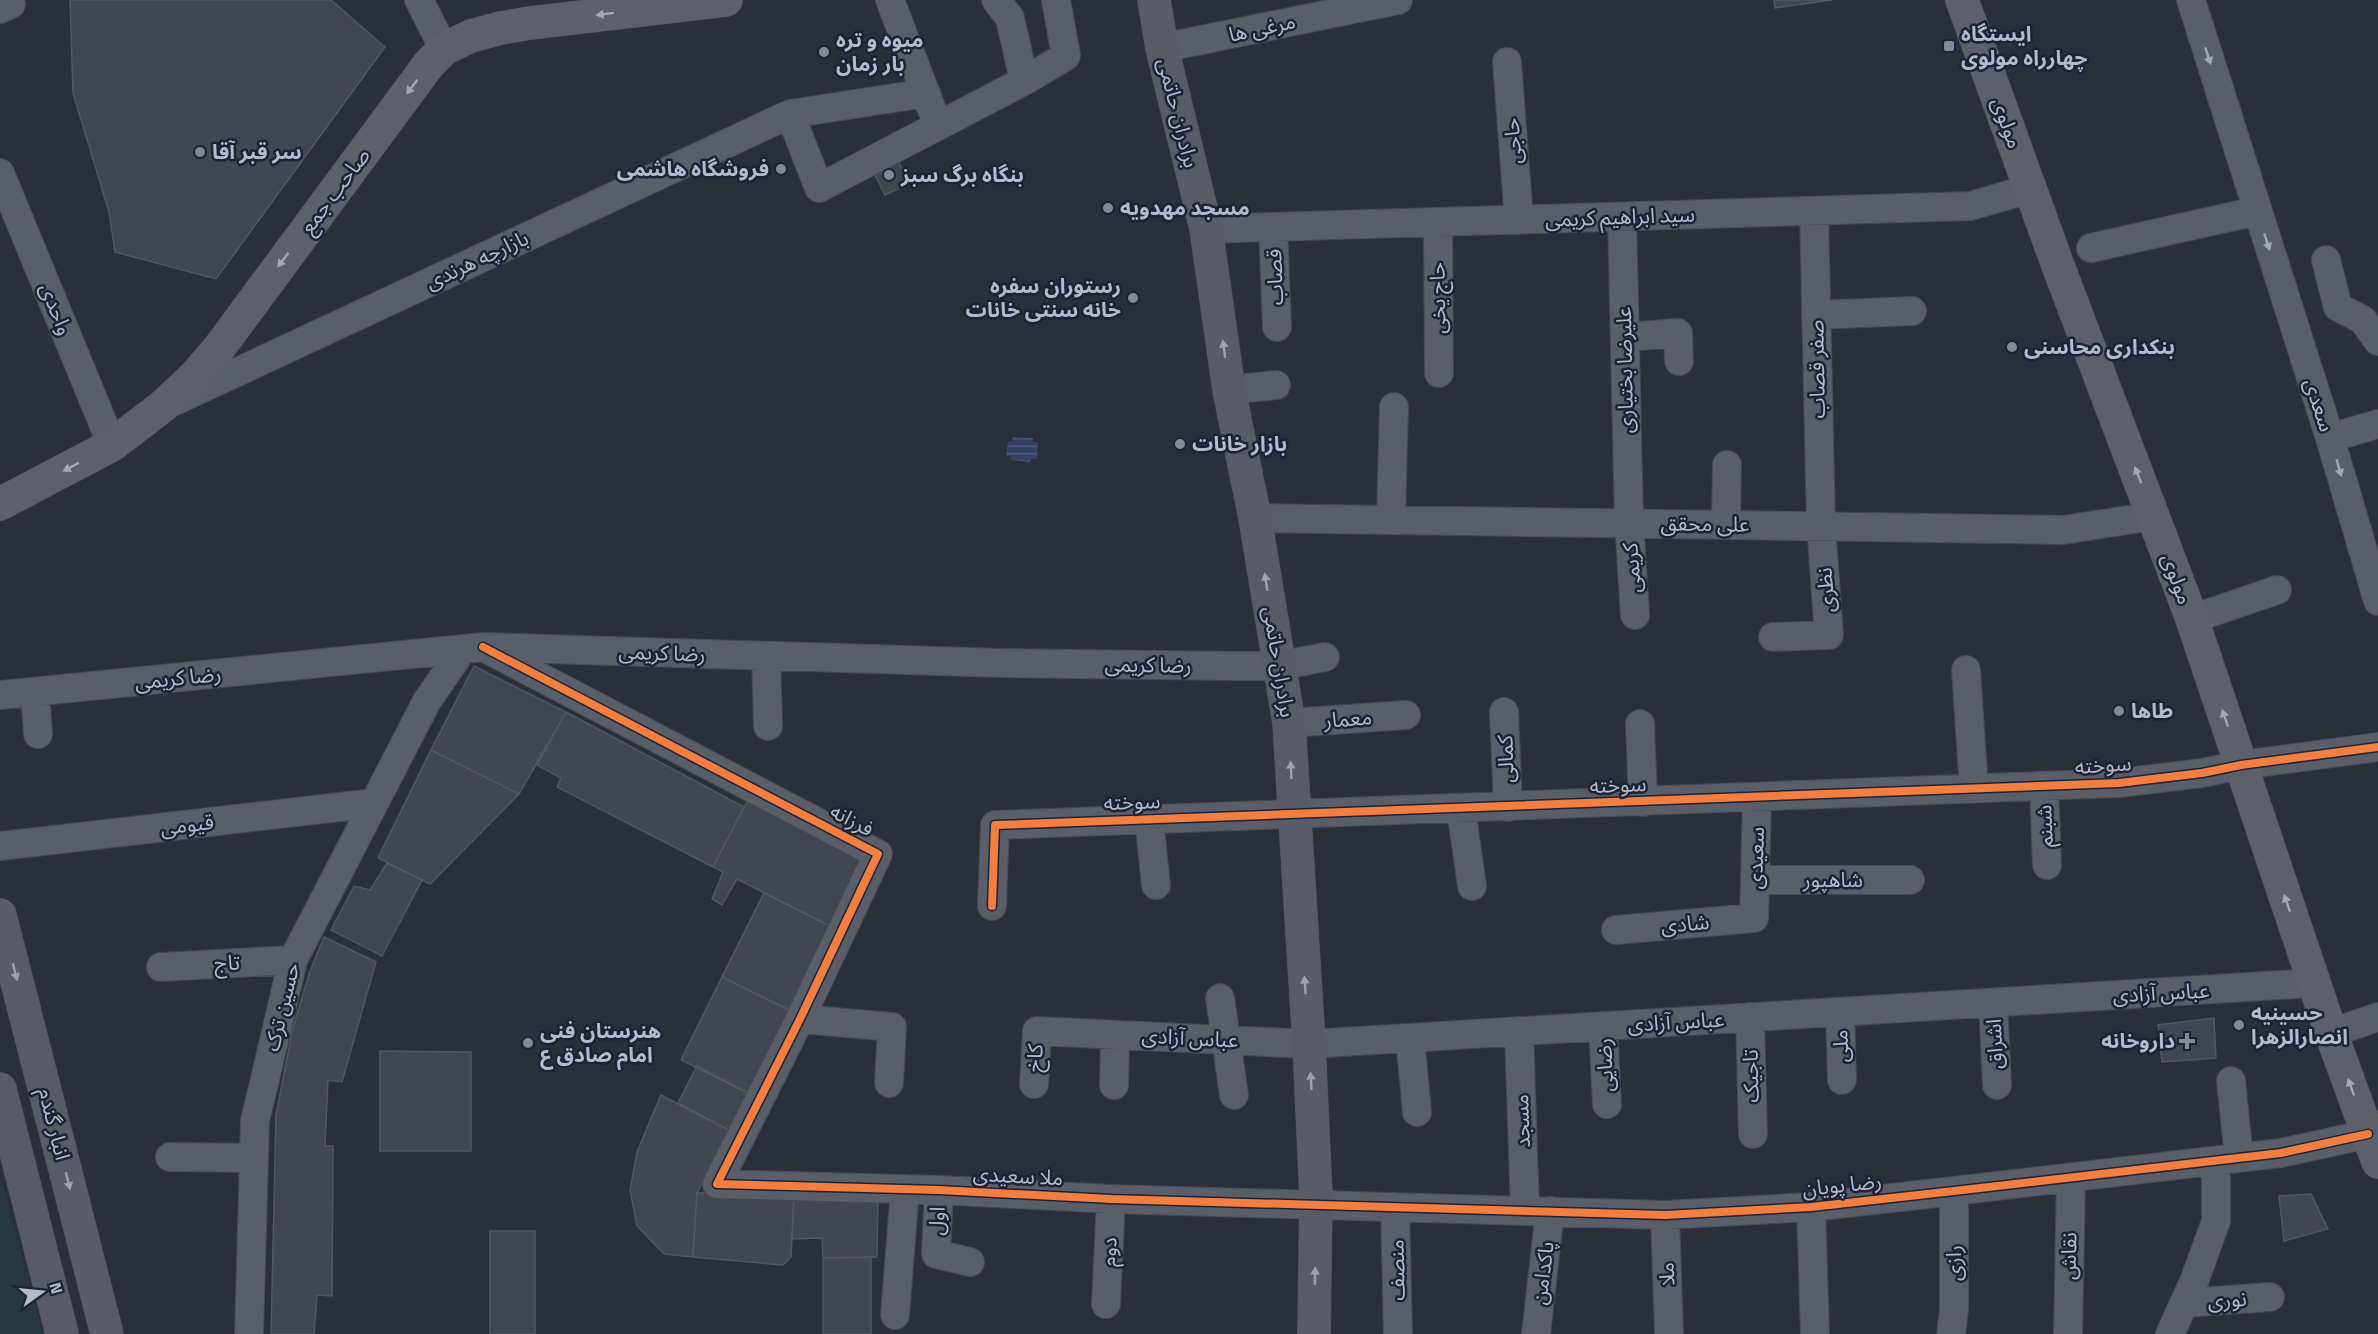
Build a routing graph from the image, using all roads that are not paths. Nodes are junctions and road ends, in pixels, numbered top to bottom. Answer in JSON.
{"nodes":[{"id":1,"x":419,"y":0,"type":"edge"},
{"id":2,"x":726,"y":0,"type":"edge"},
{"id":3,"x":890,"y":0,"type":"edge"},
{"id":4,"x":996,"y":0,"type":"edge"},
{"id":5,"x":1056,"y":0,"type":"edge"},
{"id":6,"x":1154,"y":0,"type":"edge"},
{"id":7,"x":1398,"y":0,"type":"edge"},
{"id":8,"x":1962,"y":0,"type":"edge"},
{"id":9,"x":2191,"y":0,"type":"edge"},
{"id":10,"x":444,"y":48,"type":"junction"},
{"id":11,"x":1162,"y":48,"type":"junction"},
{"id":12,"x":1508,"y":62,"type":"dead end"},
{"id":13,"x":1024,"y":81,"type":"junction"},
{"id":14,"x":926,"y":93,"type":"junction"},
{"id":15,"x":790,"y":114,"type":"junction"},
{"id":16,"x":938,"y":126,"type":"junction"},
{"id":17,"x":0,"y":173,"type":"edge"},
{"id":18,"x":2031,"y":189,"type":"junction"},
{"id":19,"x":2257,"y":210,"type":"junction"},
{"id":20,"x":1814,"y":211,"type":"junction"},
{"id":21,"x":1622,"y":217,"type":"junction"},
{"id":22,"x":1520,"y":220,"type":"junction"},
{"id":23,"x":1438,"y":222,"type":"junction"},
{"id":24,"x":1273,"y":227,"type":"junction"},
{"id":25,"x":1206,"y":229,"type":"junction"},
{"id":26,"x":2091,"y":248,"type":"dead end"},
{"id":27,"x":2326,"y":260,"type":"dead end"},
{"id":28,"x":1912,"y":311,"type":"dead end"},
{"id":29,"x":1816,"y":315,"type":"junction"},
{"id":30,"x":1277,"y":327,"type":"dead end"},
{"id":31,"x":1625,"y":337,"type":"junction"},
{"id":32,"x":2378,"y":341,"type":"edge"},
{"id":33,"x":1679,"y":361,"type":"dead end"},
{"id":34,"x":1439,"y":373,"type":"dead end"},
{"id":35,"x":1276,"y":385,"type":"dead end"},
{"id":36,"x":1229,"y":390,"type":"junction"},
{"id":37,"x":163,"y":406,"type":"junction"},
{"id":38,"x":1394,"y":407,"type":"dead end"},
{"id":39,"x":2378,"y":424,"type":"edge"},
{"id":40,"x":2330,"y":438,"type":"junction"},
{"id":41,"x":112,"y":446,"type":"junction"},
{"id":42,"x":1727,"y":465,"type":"dead end"},
{"id":43,"x":0,"y":504,"type":"edge"},
{"id":44,"x":2154,"y":516,"type":"junction"},
{"id":45,"x":1255,"y":518,"type":"junction"},
{"id":46,"x":1391,"y":518,"type":"junction"},
{"id":47,"x":1629,"y":522,"type":"junction"},
{"id":48,"x":1726,"y":524,"type":"junction"},
{"id":49,"x":1821,"y":526,"type":"junction"},
{"id":50,"x":2277,"y":590,"type":"dead end"},
{"id":51,"x":2378,"y":601,"type":"edge"},
{"id":52,"x":1635,"y":615,"type":"dead end"},
{"id":53,"x":2192,"y":619,"type":"junction"},
{"id":54,"x":1773,"y":637,"type":"dead end"},
{"id":55,"x":472,"y":649,"type":"junction"},
{"id":56,"x":766,"y":656,"type":"junction"},
{"id":57,"x":1325,"y":657,"type":"dead end"},
{"id":58,"x":1280,"y":666,"type":"junction"},
{"id":59,"x":1966,"y":670,"type":"dead end"},
{"id":60,"x":35,"y":693,"type":"junction"},
{"id":61,"x":0,"y":695,"type":"edge"},
{"id":62,"x":1504,"y":712,"type":"dead end"},
{"id":63,"x":1406,"y":716,"type":"dead end"},
{"id":64,"x":1289,"y":723,"type":"junction"},
{"id":65,"x":1640,"y":724,"type":"dead end"},
{"id":66,"x":768,"y":726,"type":"dead end"},
{"id":67,"x":38,"y":734,"type":"dead end"},
{"id":68,"x":2378,"y":747,"type":"edge"},
{"id":69,"x":2241,"y":765,"type":"junction"},
{"id":70,"x":2044,"y":786,"type":"junction"},
{"id":71,"x":1974,"y":789,"type":"junction"},
{"id":72,"x":1757,"y":797,"type":"junction"},
{"id":73,"x":1643,"y":802,"type":"junction"},
{"id":74,"x":374,"y":803,"type":"junction"},
{"id":75,"x":1508,"y":807,"type":"junction"},
{"id":76,"x":1461,"y":809,"type":"junction"},
{"id":77,"x":1294,"y":815,"type":"junction"},
{"id":78,"x":1149,"y":819,"type":"junction"},
{"id":79,"x":0,"y":846,"type":"edge"},
{"id":80,"x":2047,"y":865,"type":"dead end"},
{"id":81,"x":1911,"y":879,"type":"dead end"},
{"id":82,"x":1755,"y":880,"type":"junction"},
{"id":83,"x":1156,"y":885,"type":"dead end"},
{"id":84,"x":1472,"y":886,"type":"dead end"},
{"id":85,"x":992,"y":906,"type":"dead end"},
{"id":86,"x":0,"y":915,"type":"edge"},
{"id":87,"x":1754,"y":918,"type":"joint"},
{"id":88,"x":1616,"y":930,"type":"dead end"},
{"id":89,"x":293,"y":960,"type":"junction"},
{"id":90,"x":161,"y":967,"type":"dead end"},
{"id":91,"x":2314,"y":984,"type":"junction"},
{"id":92,"x":1220,"y":998,"type":"dead end"},
{"id":93,"x":1993,"y":1003,"type":"junction"},
{"id":94,"x":1840,"y":1012,"type":"junction"},
{"id":95,"x":1750,"y":1017,"type":"junction"},
{"id":96,"x":2378,"y":1017,"type":"edge"},
{"id":97,"x":800,"y":1019,"type":"junction"},
{"id":98,"x":1603,"y":1026,"type":"junction"},
{"id":99,"x":1036,"y":1031,"type":"joint"},
{"id":100,"x":1518,"y":1031,"type":"junction"},
{"id":101,"x":2331,"y":1032,"type":"junction"},
{"id":102,"x":1115,"y":1035,"type":"junction"},
{"id":103,"x":1410,"y":1038,"type":"junction"},
{"id":104,"x":1225,"y":1040,"type":"junction"},
{"id":105,"x":1309,"y":1044,"type":"junction"},
{"id":106,"x":1842,"y":1080,"type":"dead end"},
{"id":107,"x":2231,"y":1081,"type":"dead end"},
{"id":108,"x":889,"y":1083,"type":"dead end"},
{"id":109,"x":1034,"y":1084,"type":"dead end"},
{"id":110,"x":1114,"y":1085,"type":"dead end"},
{"id":111,"x":1997,"y":1085,"type":"dead end"},
{"id":112,"x":0,"y":1089,"type":"edge"},
{"id":113,"x":1234,"y":1095,"type":"dead end"},
{"id":114,"x":1607,"y":1104,"type":"dead end"},
{"id":115,"x":1417,"y":1112,"type":"dead end"},
{"id":116,"x":1753,"y":1134,"type":"dead end"},
{"id":117,"x":2373,"y":1148,"type":"edge"},
{"id":118,"x":170,"y":1157,"type":"dead end"},
{"id":119,"x":254,"y":1158,"type":"junction"},
{"id":120,"x":2228,"y":1160,"type":"junction"},
{"id":121,"x":2071,"y":1178,"type":"junction"},
{"id":122,"x":717,"y":1184,"type":"joint"},
{"id":123,"x":905,"y":1189,"type":"junction"},
{"id":124,"x":939,"y":1190,"type":"junction"},
{"id":125,"x":1954,"y":1191,"type":"junction"},
{"id":126,"x":1111,"y":1199,"type":"junction"},
{"id":127,"x":1316,"y":1204,"type":"junction"},
{"id":128,"x":1395,"y":1207,"type":"junction"},
{"id":129,"x":1811,"y":1208,"type":"junction"},
{"id":130,"x":1538,"y":1211,"type":"junction"},
{"id":131,"x":1665,"y":1215,"type":"junction"},
{"id":132,"x":969,"y":1262,"type":"dead end"},
{"id":133,"x":2270,"y":1297,"type":"dead end"},
{"id":134,"x":2184,"y":1303,"type":"junction"},
{"id":135,"x":1106,"y":1304,"type":"dead end"},
{"id":136,"x":895,"y":1315,"type":"dead end"},
{"id":137,"x":62,"y":1334,"type":"edge"},
{"id":138,"x":107,"y":1334,"type":"edge"},
{"id":139,"x":249,"y":1334,"type":"edge"},
{"id":140,"x":1314,"y":1334,"type":"edge"},
{"id":141,"x":1398,"y":1334,"type":"edge"},
{"id":142,"x":1536,"y":1334,"type":"edge"},
{"id":143,"x":1669,"y":1334,"type":"edge"},
{"id":144,"x":1815,"y":1334,"type":"edge"},
{"id":145,"x":1951,"y":1334,"type":"edge"},
{"id":146,"x":2068,"y":1334,"type":"edge"},
{"id":147,"x":2170,"y":1334,"type":"edge"}],
"edges":[{"from":1,"to":10,"type":"street"},
{"from":2,"to":10,"type":"main road","name":"صاحب جمع","one_way":true},
{"from":3,"to":14,"type":"street"},
{"from":4,"to":13,"type":"street"},
{"from":5,"to":13,"type":"street"},
{"from":6,"to":11,"type":"street","name":"برادران حاتمی"},
{"from":7,"to":11,"type":"street","name":"مرغی ها"},
{"from":8,"to":18,"type":"main road","name":"مولوی"},
{"from":9,"to":19,"type":"street","name":"سعدی","one_way":true},
{"from":10,"to":37,"type":"main road","name":"صاحب جمع","one_way":true},
{"from":11,"to":25,"type":"street","name":"برادران حاتمی"},
{"from":12,"to":22,"type":"street","name":"حاجی"},
{"from":13,"to":16,"type":"street"},
{"from":14,"to":15,"type":"street","name":"بازارچه هرندی"},
{"from":14,"to":16,"type":"street"},
{"from":15,"to":16,"type":"street"},
{"from":15,"to":37,"type":"street","name":"بازارچه هرندی"},
{"from":17,"to":41,"type":"street","name":"واحدی"},
{"from":18,"to":20,"type":"street","name":"سید ابراهیم کریمی"},
{"from":44,"to":18,"type":"main road","name":"مولوی","one_way":true},
{"from":19,"to":26,"type":"street"},
{"from":19,"to":40,"type":"street","name":"سعدی","one_way":true},
{"from":20,"to":21,"type":"street","name":"سید ابراهیم کریمی"},
{"from":20,"to":29,"type":"street","name":"صفر قصاب"},
{"from":21,"to":22,"type":"street","name":"سید ابراهیم کریمی"},
{"from":21,"to":31,"type":"street","name":"علیرضا بختیاری"},
{"from":22,"to":23,"type":"street","name":"سید ابراهیم کریمی"},
{"from":23,"to":24,"type":"street","name":"سید ابراهیم کریمی"},
{"from":23,"to":34,"type":"street","name":"حاج یخی"},
{"from":24,"to":25,"type":"street","name":"سید ابراهیم کریمی"},
{"from":24,"to":30,"type":"street","name":"قصاب"},
{"from":36,"to":25,"type":"street","name":"برادران حاتمی","one_way":true},
{"from":27,"to":32,"type":"street"},
{"from":28,"to":29,"type":"street"},
{"from":29,"to":49,"type":"street","name":"صفر قصاب"},
{"from":31,"to":33,"type":"street"},
{"from":31,"to":47,"type":"street","name":"علیرضا بختیاری"},
{"from":35,"to":36,"type":"street"},
{"from":36,"to":45,"type":"street","name":"برادران حاتمی"},
{"from":37,"to":41,"type":"main road","name":"صاحب جمع"},
{"from":38,"to":46,"type":"street"},
{"from":39,"to":40,"type":"street"},
{"from":40,"to":51,"type":"street","name":"سعدی","one_way":true},
{"from":41,"to":43,"type":"main road","name":"صاحب جمع","one_way":true},
{"from":42,"to":48,"type":"street"},
{"from":44,"to":49,"type":"street","name":"علی محقق"},
{"from":44,"to":53,"type":"main road","name":"مولوی"},
{"from":45,"to":46,"type":"street","name":"علی محقق"},
{"from":58,"to":45,"type":"street","name":"برادران حاتمی","one_way":true},
{"from":46,"to":47,"type":"street","name":"علی محقق"},
{"from":47,"to":48,"type":"street","name":"علی محقق"},
{"from":47,"to":52,"type":"street","name":"کریمی"},
{"from":48,"to":49,"type":"street","name":"علی محقق"},
{"from":49,"to":54,"type":"street","name":"نظری"},
{"from":50,"to":53,"type":"street"},
{"from":69,"to":53,"type":"main road","name":"مولوی","one_way":true},
{"from":55,"to":56,"type":"street","name":"رضا کریمی"},
{"from":55,"to":60,"type":"street","name":"رضا کریمی"},
{"from":55,"to":74,"type":"street","name":"حسین ترک"},
{"from":55,"to":97,"type":"street","name":"فرزانه"},
{"from":56,"to":58,"type":"street","name":"رضا کریمی"},
{"from":56,"to":66,"type":"street"},
{"from":57,"to":58,"type":"street","name":"رضا کریمی"},
{"from":58,"to":64,"type":"street","name":"برادران حاتمی"},
{"from":59,"to":71,"type":"street"},
{"from":60,"to":61,"type":"street","name":"رضا کریمی"},
{"from":60,"to":67,"type":"street"},
{"from":62,"to":75,"type":"street","name":"کمالی"},
{"from":63,"to":64,"type":"street","name":"معمار"},
{"from":77,"to":64,"type":"street","name":"برادران حاتمی","one_way":true},
{"from":65,"to":73,"type":"street"},
{"from":68,"to":69,"type":"street","name":"سوخته"},
{"from":69,"to":70,"type":"street","name":"سوخته"},
{"from":91,"to":69,"type":"main road","name":"مولوی","one_way":true},
{"from":70,"to":71,"type":"street","name":"سوخته"},
{"from":70,"to":80,"type":"street","name":"شبنم"},
{"from":71,"to":72,"type":"street","name":"سوخته"},
{"from":72,"to":73,"type":"street","name":"سوخته"},
{"from":72,"to":82,"type":"street","name":"سعیدی"},
{"from":73,"to":75,"type":"street","name":"سوخته"},
{"from":74,"to":79,"type":"street","name":"قیومی"},
{"from":74,"to":89,"type":"street","name":"حسین ترک"},
{"from":75,"to":76,"type":"street","name":"سوخته"},
{"from":76,"to":77,"type":"street","name":"سوخته"},
{"from":76,"to":84,"type":"street"},
{"from":77,"to":78,"type":"street","name":"سوخته"},
{"from":105,"to":77,"type":"street","name":"برادران حاتمی","one_way":true},
{"from":78,"to":83,"type":"street"},
{"from":78,"to":85,"type":"street","name":"سوخته"},
{"from":81,"to":82,"type":"street","name":"شاهپور"},
{"from":82,"to":87,"type":"street","name":"سعیدی"},
{"from":86,"to":138,"type":"street","name":"انبار گندم","one_way":true},
{"from":87,"to":88,"type":"street","name":"شادی"},
{"from":89,"to":90,"type":"street","name":"تاج"},
{"from":89,"to":119,"type":"street","name":"حسین ترک"},
{"from":91,"to":93,"type":"street","name":"عباس آزادی"},
{"from":91,"to":101,"type":"main road","name":"مولوی"},
{"from":92,"to":104,"type":"street"},
{"from":93,"to":94,"type":"street","name":"عباس آزادی"},
{"from":93,"to":111,"type":"street","name":"اشراق"},
{"from":94,"to":95,"type":"street","name":"عباس آزادی"},
{"from":94,"to":106,"type":"street","name":"ملی"},
{"from":95,"to":98,"type":"street","name":"عباس آزادی"},
{"from":95,"to":116,"type":"street","name":"تاجیک"},
{"from":96,"to":101,"type":"street"},
{"from":97,"to":108,"type":"street"},
{"from":97,"to":122,"type":"street","name":"فرزانه"},
{"from":98,"to":100,"type":"street","name":"عباس آزادی"},
{"from":98,"to":114,"type":"street","name":"رضایی"},
{"from":99,"to":102,"type":"street","name":"عباس آزادی"},
{"from":99,"to":109,"type":"street","name":"کاخ"},
{"from":100,"to":103,"type":"street","name":"عباس آزادی"},
{"from":100,"to":130,"type":"street","name":"مسجد"},
{"from":117,"to":101,"type":"main road","name":"مولوی","one_way":true},
{"from":102,"to":104,"type":"street","name":"عباس آزادی"},
{"from":102,"to":110,"type":"street"},
{"from":103,"to":105,"type":"street","name":"عباس آزادی"},
{"from":103,"to":115,"type":"street"},
{"from":104,"to":105,"type":"street","name":"عباس آزادی"},
{"from":104,"to":113,"type":"street"},
{"from":127,"to":105,"type":"street","name":"برادران حاتمی","one_way":true},
{"from":107,"to":120,"type":"street"},
{"from":112,"to":137,"type":"street","name":"انبار گندم"},
{"from":117,"to":120,"type":"street","name":"رضا پویان"},
{"from":118,"to":119,"type":"street"},
{"from":119,"to":139,"type":"street","name":"حسین ترک"},
{"from":120,"to":121,"type":"street","name":"رضا پویان"},
{"from":120,"to":134,"type":"street"},
{"from":121,"to":125,"type":"street","name":"رضا پویان"},
{"from":121,"to":146,"type":"street","name":"نقاش"},
{"from":122,"to":123,"type":"street","name":"ملا سعیدی"},
{"from":123,"to":124,"type":"street","name":"ملا سعیدی"},
{"from":123,"to":136,"type":"street"},
{"from":124,"to":126,"type":"street","name":"ملا سعیدی"},
{"from":124,"to":132,"type":"street","name":"اول"},
{"from":125,"to":129,"type":"street","name":"رضا پویان"},
{"from":125,"to":145,"type":"street","name":"رازی"},
{"from":126,"to":127,"type":"street","name":"ملا سعیدی"},
{"from":126,"to":135,"type":"street","name":"دوم"},
{"from":127,"to":128,"type":"street","name":"رضا پویان"},
{"from":140,"to":127,"type":"street","name":"برادران حاتمی","one_way":true},
{"from":128,"to":130,"type":"street","name":"رضا پویان"},
{"from":128,"to":141,"type":"street","name":"منصف"},
{"from":129,"to":131,"type":"street","name":"رضا پویان"},
{"from":129,"to":144,"type":"street"},
{"from":130,"to":131,"type":"street","name":"رضا پویان"},
{"from":130,"to":142,"type":"street","name":"پاکدامن"},
{"from":131,"to":143,"type":"street","name":"ملا"},
{"from":133,"to":134,"type":"street","name":"نوری"},
{"from":134,"to":147,"type":"street"}]}
